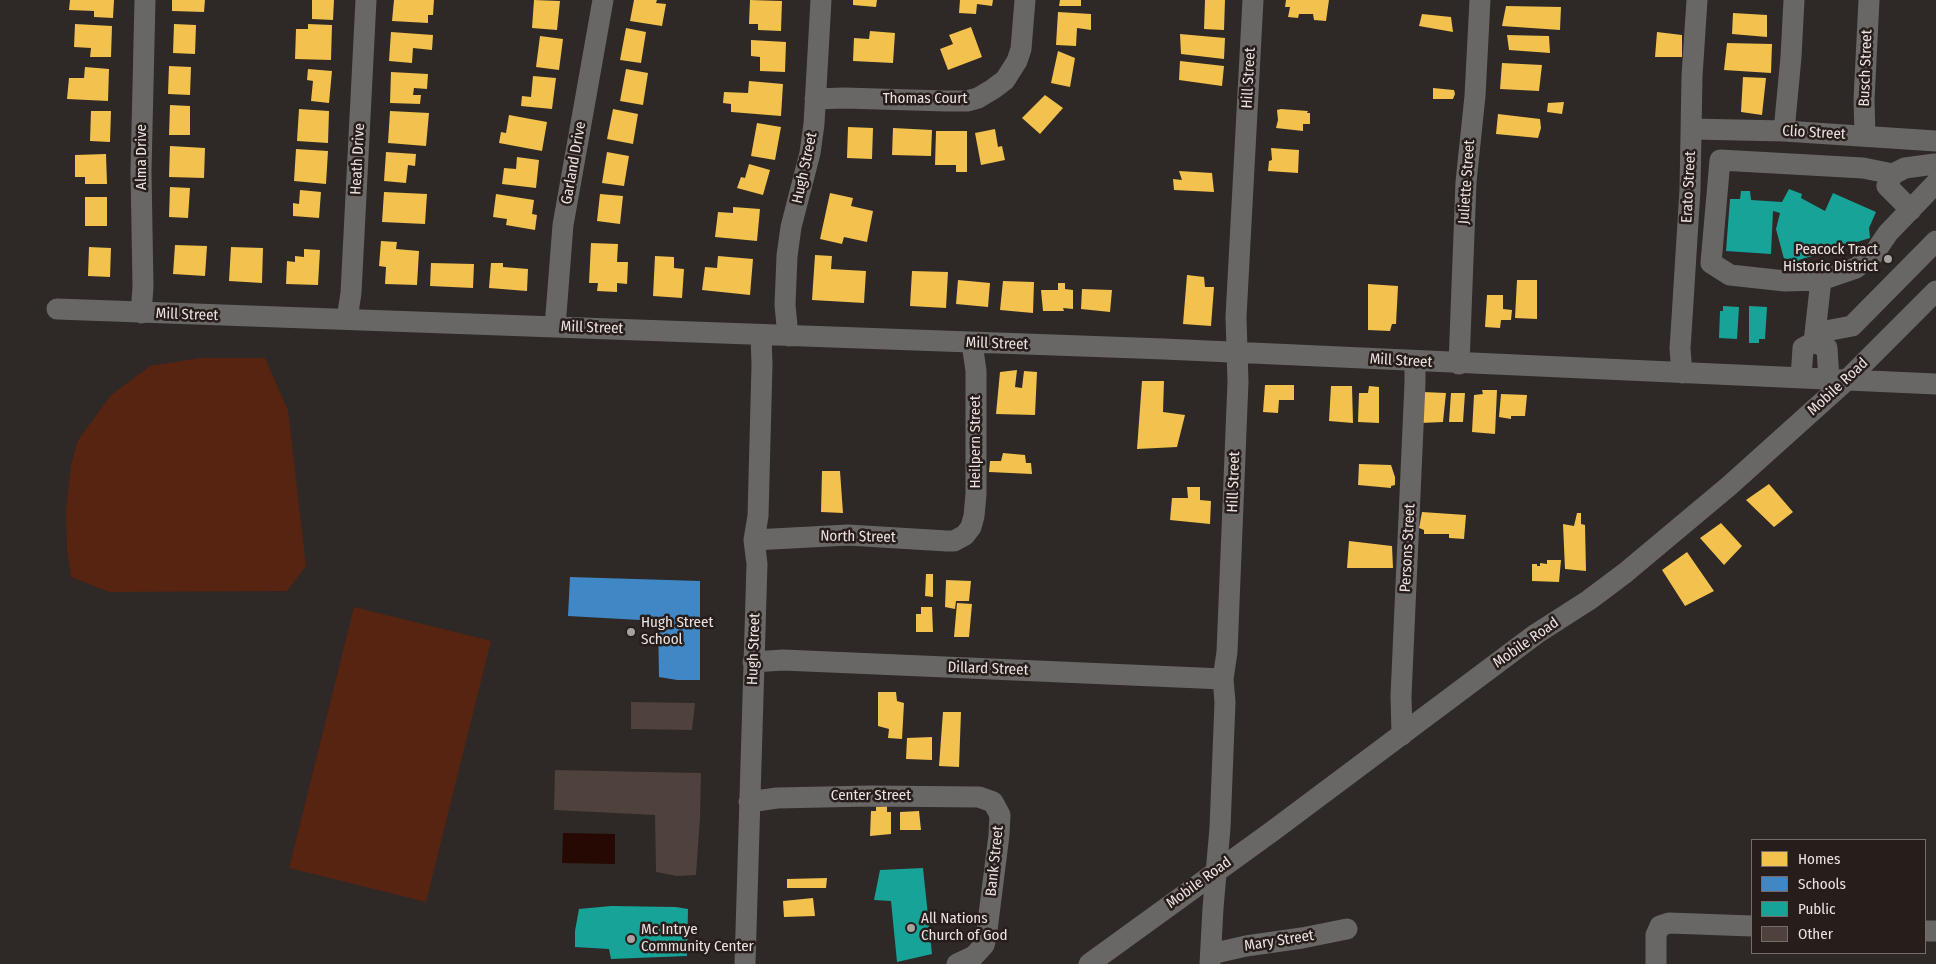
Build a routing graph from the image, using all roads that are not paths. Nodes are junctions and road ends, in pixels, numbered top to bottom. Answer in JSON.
{"nodes":[{"id":1,"x":145,"y":0,"type":"edge"},
{"id":2,"x":366,"y":0,"type":"edge"},
{"id":3,"x":603,"y":0,"type":"edge"},
{"id":4,"x":821,"y":0,"type":"edge"},
{"id":5,"x":1025,"y":0,"type":"edge"},
{"id":6,"x":1254,"y":0,"type":"edge"},
{"id":7,"x":1480,"y":0,"type":"edge"},
{"id":8,"x":1697,"y":0,"type":"edge"},
{"id":9,"x":1794,"y":0,"type":"edge"},
{"id":10,"x":1869,"y":0,"type":"edge"},
{"id":11,"x":815,"y":99,"type":"junction"},
{"id":12,"x":1692,"y":129,"type":"junction"},
{"id":13,"x":1784,"y":131,"type":"junction"},
{"id":14,"x":1864,"y":136,"type":"junction"},
{"id":15,"x":1935,"y":160,"type":"edge"},
{"id":16,"x":1893,"y":174,"type":"junction"},
{"id":17,"x":1911,"y":210,"type":"junction"},
{"id":18,"x":1936,"y":241,"type":"edge"},
{"id":19,"x":1686,"y":242,"type":"junction"},
{"id":20,"x":1713,"y":243,"type":"junction"},
{"id":21,"x":1821,"y":280,"type":"junction"},
{"id":22,"x":1936,"y":291,"type":"edge"},
{"id":23,"x":57,"y":309,"type":"dead end"},
{"id":24,"x":141,"y":313,"type":"junction"},
{"id":25,"x":348,"y":318,"type":"junction"},
{"id":26,"x":555,"y":327,"type":"junction"},
{"id":27,"x":762,"y":335,"type":"junction"},
{"id":28,"x":788,"y":336,"type":"junction"},
{"id":29,"x":1814,"y":337,"type":"junction"},
{"id":30,"x":972,"y":343,"type":"junction"},
{"id":31,"x":1237,"y":353,"type":"junction"},
{"id":32,"x":1415,"y":361,"type":"junction"},
{"id":33,"x":1459,"y":364,"type":"junction"},
{"id":34,"x":1682,"y":373,"type":"junction"},
{"id":35,"x":1801,"y":378,"type":"junction"},
{"id":36,"x":1838,"y":380,"type":"junction"},
{"id":37,"x":1936,"y":384,"type":"edge"},
{"id":38,"x":962,"y":538,"type":"joint"},
{"id":39,"x":754,"y":540,"type":"junction"},
{"id":40,"x":753,"y":662,"type":"junction"},
{"id":41,"x":1223,"y":678,"type":"junction"},
{"id":42,"x":1402,"y":735,"type":"junction"},
{"id":43,"x":749,"y":802,"type":"junction"},
{"id":44,"x":993,"y":802,"type":"joint"},
{"id":45,"x":1216,"y":871,"type":"junction"},
{"id":46,"x":1751,"y":926,"type":"edge"},
{"id":47,"x":1347,"y":929,"type":"dead end"},
{"id":48,"x":1210,"y":959,"type":"edge"},
{"id":49,"x":745,"y":964,"type":"edge"},
{"id":50,"x":957,"y":964,"type":"edge"},
{"id":51,"x":1089,"y":964,"type":"edge"},
{"id":52,"x":1656,"y":964,"type":"edge"}],
"edges":[{"from":1,"to":24,"type":"street","name":"Alma Drive"},
{"from":2,"to":25,"type":"street","name":"Heath Drive"},
{"from":3,"to":26,"type":"street","name":"Garland Drive"},
{"from":4,"to":11,"type":"street","name":"Hugh Street"},
{"from":5,"to":11,"type":"street","name":"Thomas Court"},
{"from":6,"to":31,"type":"street","name":"Hill Street"},
{"from":7,"to":33,"type":"street","name":"Juliette Street"},
{"from":8,"to":12,"type":"street","name":"Erato Street"},
{"from":9,"to":13,"type":"street"},
{"from":10,"to":14,"type":"street","name":"Busch Street"},
{"from":11,"to":28,"type":"street","name":"Hugh Street"},
{"from":12,"to":13,"type":"street","name":"Clio Street"},
{"from":12,"to":19,"type":"street","name":"Erato Street"},
{"from":13,"to":14,"type":"street","name":"Clio Street"},
{"from":14,"to":15,"type":"street","name":"Clio Street"},
{"from":15,"to":16,"type":"street"},
{"from":15,"to":17,"type":"street"},
{"from":16,"to":17,"type":"street"},
{"from":16,"to":20,"type":"street"},
{"from":17,"to":21,"type":"street"},
{"from":18,"to":29,"type":"street"},
{"from":19,"to":20,"type":"street"},
{"from":19,"to":34,"type":"street","name":"Erato Street"},
{"from":20,"to":21,"type":"street"},
{"from":21,"to":29,"type":"street"},
{"from":22,"to":36,"type":"street","name":"Mobile Road"},
{"from":23,"to":24,"type":"street","name":"Mill Street"},
{"from":24,"to":25,"type":"street","name":"Mill Street"},
{"from":25,"to":26,"type":"street","name":"Mill Street"},
{"from":26,"to":27,"type":"street","name":"Mill Street"},
{"from":27,"to":28,"type":"street","name":"Mill Street"},
{"from":27,"to":39,"type":"street","name":"Hugh Street"},
{"from":28,"to":30,"type":"street","name":"Mill Street"},
{"from":29,"to":35,"type":"street"},
{"from":29,"to":36,"type":"street"},
{"from":30,"to":31,"type":"street","name":"Mill Street"},
{"from":30,"to":38,"type":"street","name":"Heilpern Street"},
{"from":31,"to":32,"type":"street","name":"Mill Street"},
{"from":31,"to":41,"type":"street","name":"Hill Street"},
{"from":32,"to":33,"type":"street","name":"Mill Street"},
{"from":32,"to":42,"type":"street","name":"Persons Street"},
{"from":33,"to":34,"type":"street","name":"Mill Street"},
{"from":34,"to":35,"type":"street","name":"Mill Street"},
{"from":35,"to":36,"type":"street","name":"Mill Street"},
{"from":36,"to":37,"type":"street","name":"Mill Street"},
{"from":36,"to":42,"type":"street","name":"Mobile Road"},
{"from":38,"to":39,"type":"street","name":"North Street"},
{"from":39,"to":40,"type":"street","name":"Hugh Street"},
{"from":40,"to":41,"type":"street","name":"Dillard Street"},
{"from":40,"to":43,"type":"street","name":"Hugh Street"},
{"from":41,"to":45,"type":"street","name":"Hill Street"},
{"from":42,"to":45,"type":"street","name":"Mobile Road"},
{"from":43,"to":44,"type":"street","name":"Center Street"},
{"from":43,"to":49,"type":"street","name":"Hugh Street"},
{"from":44,"to":50,"type":"street","name":"Bank Street"},
{"from":45,"to":48,"type":"street","name":"Hill Street"},
{"from":45,"to":51,"type":"street","name":"Mobile Road"},
{"from":46,"to":52,"type":"street"},
{"from":47,"to":48,"type":"street","name":"Mary Street"}]}
